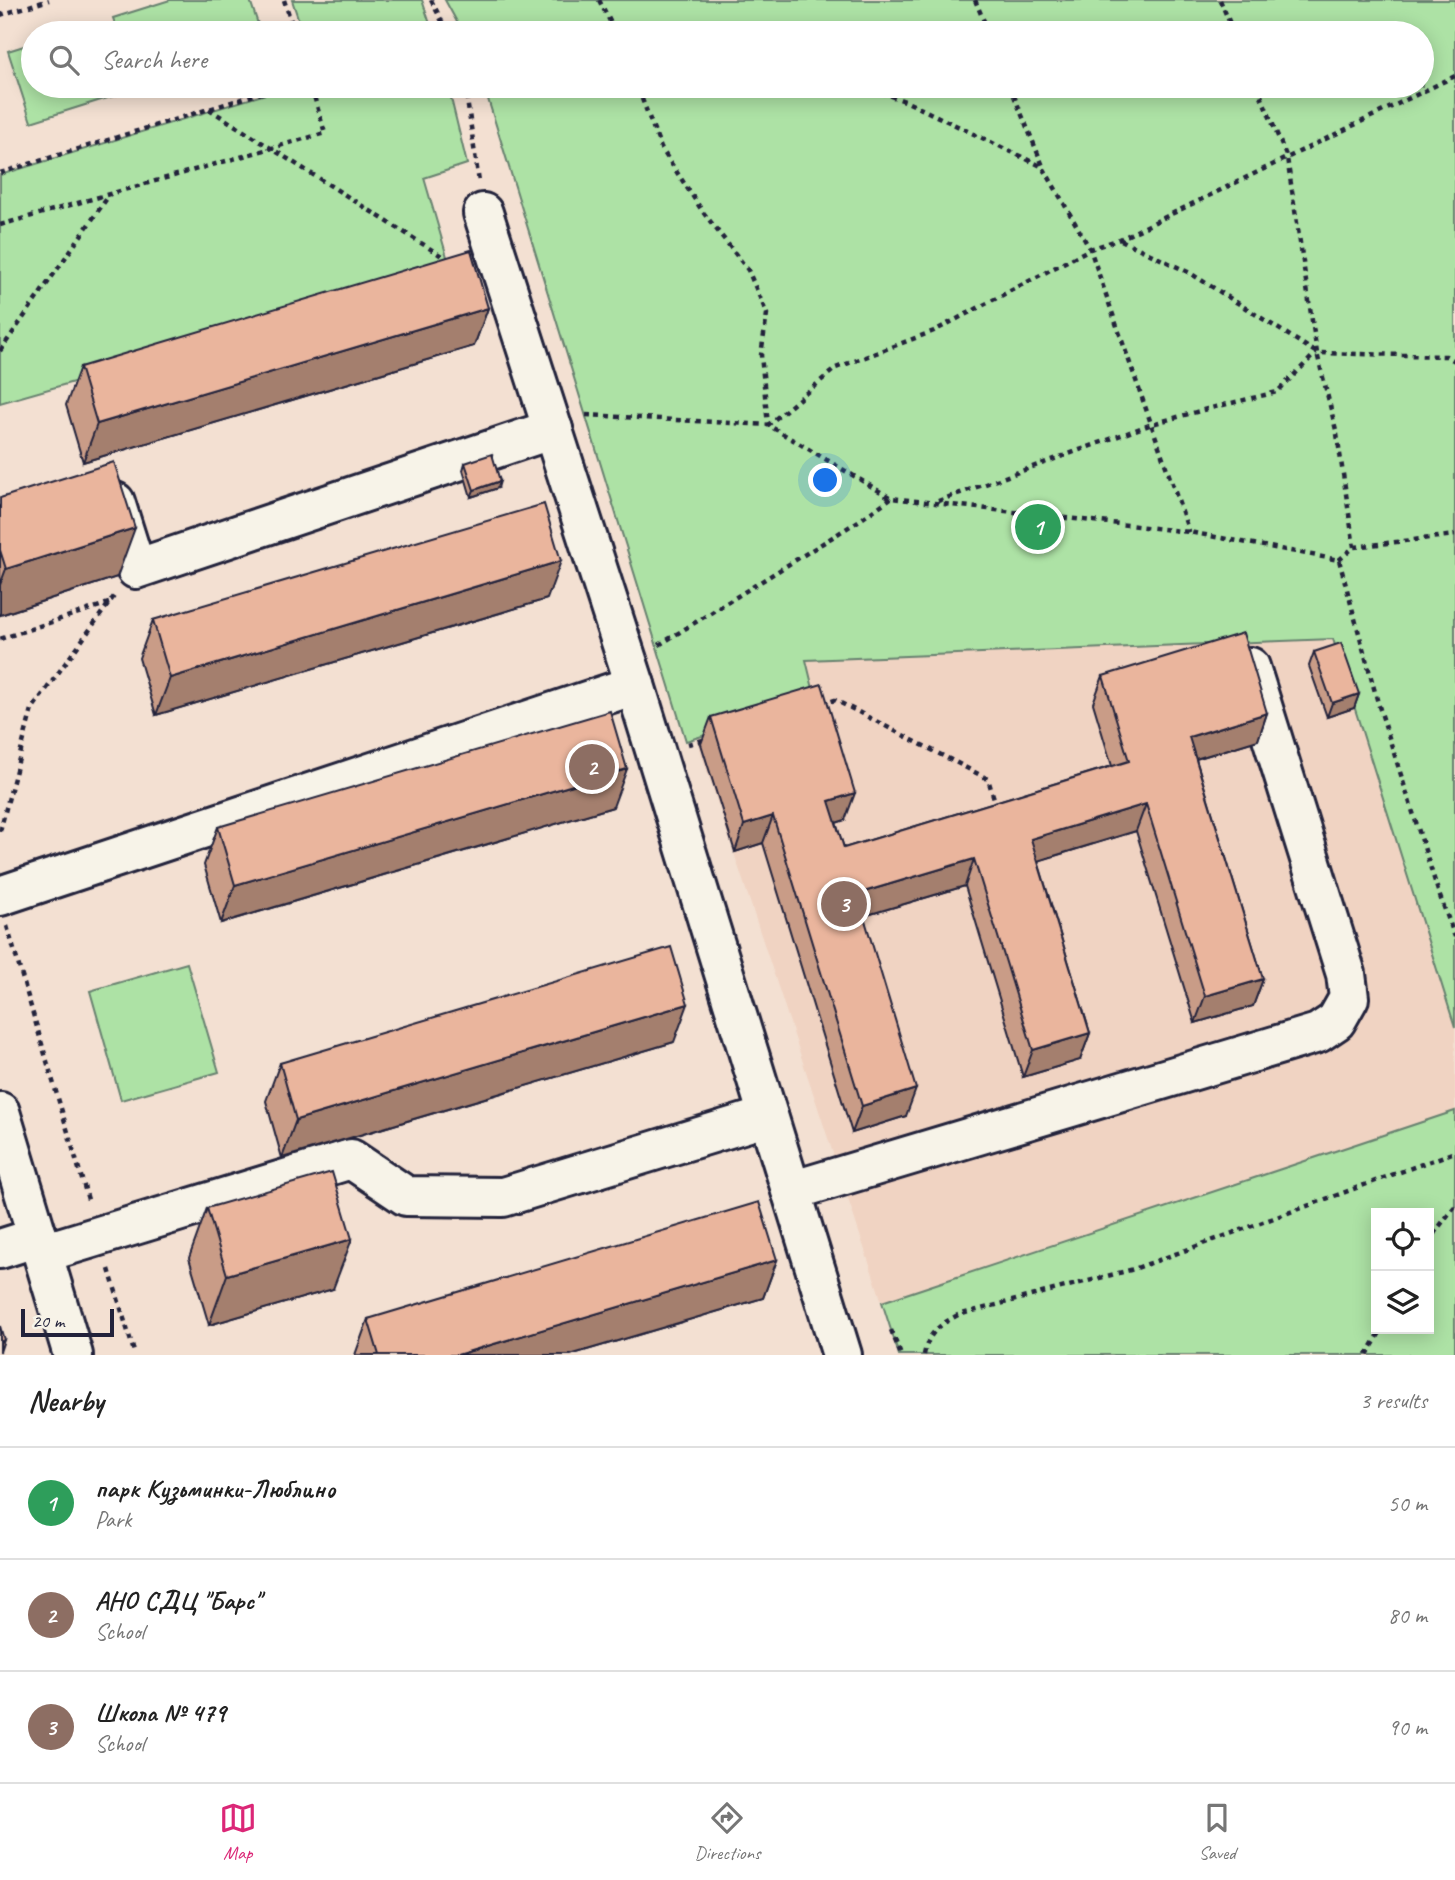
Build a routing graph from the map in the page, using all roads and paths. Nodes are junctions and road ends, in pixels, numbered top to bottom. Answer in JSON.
{"nodes":[{"id":1,"x":49,"y":0,"type":"edge"},
{"id":2,"x":284,"y":0,"type":"edge"},
{"id":3,"x":431,"y":0,"type":"edge"},
{"id":4,"x":599,"y":0,"type":"edge"},
{"id":5,"x":975,"y":0,"type":"edge"},
{"id":6,"x":1220,"y":0,"type":"edge"},
{"id":7,"x":0,"y":15,"type":"edge"},
{"id":8,"x":291,"y":21,"type":"edge"},
{"id":9,"x":442,"y":21,"type":"edge"},
{"id":10,"x":610,"y":21,"type":"edge"},
{"id":11,"x":984,"y":21,"type":"edge"},
{"id":12,"x":1229,"y":21,"type":"edge"},
{"id":13,"x":1455,"y":76,"type":"edge"},
{"id":14,"x":1434,"y":86,"type":"edge"},
{"id":15,"x":245,"y":98,"type":"edge"},
{"id":16,"x":315,"y":98,"type":"edge"},
{"id":17,"x":467,"y":98,"type":"edge"},
{"id":18,"x":642,"y":98,"type":"edge"},
{"id":19,"x":896,"y":98,"type":"edge"},
{"id":20,"x":1015,"y":98,"type":"edge"},
{"id":21,"x":1261,"y":98,"type":"edge"},
{"id":22,"x":1410,"y":98,"type":"edge"},
{"id":23,"x":209,"y":109,"type":"junction"},
{"id":24,"x":271,"y":148,"type":"junction"},
{"id":25,"x":1287,"y":158,"type":"junction"},
{"id":26,"x":1044,"y":167,"type":"junction"},
{"id":27,"x":0,"y":173,"type":"edge"},
{"id":28,"x":111,"y":194,"type":"junction"},
{"id":29,"x":483,"y":213,"type":"joint"},
{"id":30,"x":0,"y":225,"type":"edge"},
{"id":31,"x":1120,"y":239,"type":"junction"},
{"id":32,"x":1090,"y":249,"type":"junction"},
{"id":33,"x":454,"y":264,"type":"edge"},
{"id":34,"x":0,"y":351,"type":"edge"},
{"id":35,"x":1317,"y":352,"type":"junction"},
{"id":36,"x":1455,"y":354,"type":"edge"},
{"id":37,"x":1446,"y":356,"type":"junction"},
{"id":38,"x":1455,"y":361,"type":"edge"},
{"id":39,"x":569,"y":422,"type":"junction"},
{"id":40,"x":1152,"y":424,"type":"junction"},
{"id":41,"x":768,"y":425,"type":"junction"},
{"id":42,"x":891,"y":498,"type":"junction"},
{"id":43,"x":115,"y":502,"type":"edge"},
{"id":44,"x":934,"y":502,"type":"junction"},
{"id":45,"x":1189,"y":532,"type":"junction"},
{"id":46,"x":1455,"y":535,"type":"edge"},
{"id":47,"x":1353,"y":547,"type":"junction"},
{"id":48,"x":1339,"y":560,"type":"junction"},
{"id":49,"x":121,"y":586,"type":"edge"},
{"id":50,"x":109,"y":603,"type":"junction"},
{"id":51,"x":0,"y":639,"type":"edge"},
{"id":52,"x":657,"y":646,"type":"dead end"},
{"id":53,"x":1250,"y":667,"type":"edge"},
{"id":54,"x":635,"y":685,"type":"junction"},
{"id":55,"x":822,"y":704,"type":"edge"},
{"id":56,"x":717,"y":736,"type":"edge"},
{"id":57,"x":677,"y":748,"type":"dead end"},
{"id":58,"x":999,"y":817,"type":"edge"},
{"id":59,"x":0,"y":831,"type":"edge"},
{"id":60,"x":3,"y":908,"type":"edge"},
{"id":61,"x":1455,"y":937,"type":"edge"},
{"id":62,"x":0,"y":1112,"type":"edge"},
{"id":63,"x":768,"y":1116,"type":"junction"},
{"id":64,"x":1455,"y":1152,"type":"edge"},
{"id":65,"x":791,"y":1191,"type":"junction"},
{"id":66,"x":1455,"y":1206,"type":"edge"},
{"id":67,"x":99,"y":1236,"type":"junction"},
{"id":68,"x":1434,"y":1236,"type":"edge"},
{"id":69,"x":40,"y":1245,"type":"junction"},
{"id":70,"x":0,"y":1249,"type":"edge"},
{"id":71,"x":891,"y":1330,"type":"dead end"},
{"id":72,"x":1379,"y":1334,"type":"edge"},
{"id":73,"x":73,"y":1355,"type":"edge"},
{"id":74,"x":135,"y":1355,"type":"edge"},
{"id":75,"x":842,"y":1355,"type":"edge"},
{"id":76,"x":901,"y":1355,"type":"edge"},
{"id":77,"x":925,"y":1355,"type":"edge"},
{"id":78,"x":1367,"y":1355,"type":"edge"}],
"edges":[{"from":1,"to":7,"type":"path"},
{"from":2,"to":8,"type":"path"},
{"from":3,"to":9,"type":"path"},
{"from":4,"to":10,"type":"path"},
{"from":5,"to":11,"type":"path"},
{"from":6,"to":12,"type":"path"},
{"from":13,"to":14,"type":"path"},
{"from":15,"to":23,"type":"path"},
{"from":16,"to":24,"type":"path"},
{"from":17,"to":29,"type":"path"},
{"from":18,"to":41,"type":"path"},
{"from":19,"to":26,"type":"path"},
{"from":20,"to":26,"type":"path"},
{"from":21,"to":25,"type":"path"},
{"from":22,"to":25,"type":"path"},
{"from":23,"to":24,"type":"path"},
{"from":23,"to":27,"type":"path"},
{"from":24,"to":28,"type":"path"},
{"from":24,"to":33,"type":"path"},
{"from":25,"to":31,"type":"path"},
{"from":25,"to":35,"type":"path"},
{"from":26,"to":32,"type":"path"},
{"from":28,"to":30,"type":"path"},
{"from":28,"to":34,"type":"path"},
{"from":29,"to":39,"type":"main road"},
{"from":31,"to":32,"type":"path"},
{"from":31,"to":35,"type":"path"},
{"from":32,"to":40,"type":"path"},
{"from":32,"to":41,"type":"path"},
{"from":35,"to":37,"type":"path"},
{"from":35,"to":40,"type":"path"},
{"from":35,"to":47,"type":"path"},
{"from":36,"to":37,"type":"path"},
{"from":37,"to":38,"type":"path"},
{"from":39,"to":41,"type":"path"},
{"from":39,"to":43,"type":"main road"},
{"from":39,"to":54,"type":"main road"},
{"from":40,"to":44,"type":"path"},
{"from":40,"to":45,"type":"path"},
{"from":41,"to":42,"type":"path"},
{"from":42,"to":44,"type":"path"},
{"from":42,"to":52,"type":"path"},
{"from":44,"to":45,"type":"path"},
{"from":45,"to":48,"type":"path"},
{"from":46,"to":47,"type":"path"},
{"from":47,"to":48,"type":"path"},
{"from":48,"to":61,"type":"path"},
{"from":49,"to":50,"type":"path"},
{"from":50,"to":51,"type":"path"},
{"from":50,"to":59,"type":"path"},
{"from":53,"to":65,"type":"main road"},
{"from":54,"to":60,"type":"main road"},
{"from":54,"to":63,"type":"main road"},
{"from":55,"to":58,"type":"path"},
{"from":56,"to":57,"type":"path"},
{"from":60,"to":67,"type":"path"},
{"from":62,"to":69,"type":"main road"},
{"from":63,"to":65,"type":"main road"},
{"from":63,"to":67,"type":"main road"},
{"from":64,"to":77,"type":"path"},
{"from":65,"to":75,"type":"main road"},
{"from":66,"to":68,"type":"path"},
{"from":67,"to":69,"type":"main road"},
{"from":67,"to":74,"type":"path"},
{"from":69,"to":70,"type":"main road"},
{"from":69,"to":73,"type":"main road"},
{"from":71,"to":76,"type":"path"},
{"from":72,"to":78,"type":"path"}]}
